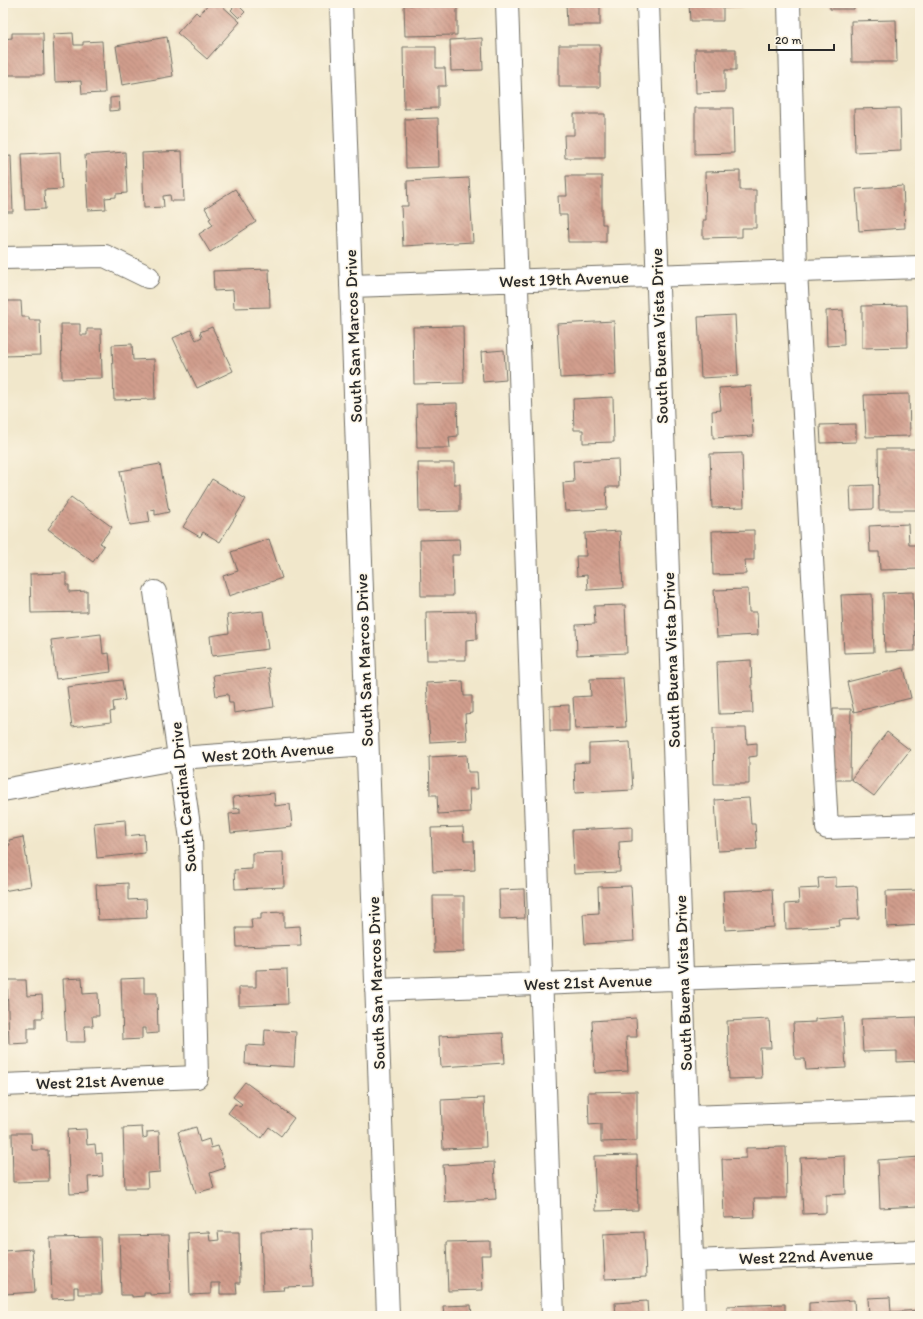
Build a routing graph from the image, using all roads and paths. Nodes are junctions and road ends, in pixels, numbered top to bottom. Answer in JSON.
{"nodes":[{"id":1,"x":341,"y":3,"type":"edge"},
{"id":2,"x":507,"y":3,"type":"edge"},
{"id":3,"x":648,"y":3,"type":"edge"},
{"id":4,"x":789,"y":3,"type":"edge"},
{"id":5,"x":3,"y":258,"type":"edge"},
{"id":6,"x":920,"y":267,"type":"edge"},
{"id":7,"x":796,"y":271,"type":"junction"},
{"id":8,"x":657,"y":276,"type":"junction"},
{"id":9,"x":148,"y":277,"type":"dead end"},
{"id":10,"x":517,"y":281,"type":"junction"},
{"id":11,"x":351,"y":286,"type":"junction"},
{"id":12,"x":155,"y":592,"type":"dead end"},
{"id":13,"x":367,"y":744,"type":"junction"},
{"id":14,"x":180,"y":758,"type":"junction"},
{"id":15,"x":3,"y":790,"type":"edge"},
{"id":16,"x":920,"y":825,"type":"edge"},
{"id":17,"x":920,"y":970,"type":"edge"},
{"id":18,"x":682,"y":979,"type":"junction"},
{"id":19,"x":541,"y":984,"type":"junction"},
{"id":20,"x":376,"y":990,"type":"junction"},
{"id":21,"x":197,"y":1076,"type":"joint"},
{"id":22,"x":3,"y":1085,"type":"edge"},
{"id":23,"x":920,"y":1109,"type":"edge"},
{"id":24,"x":688,"y":1117,"type":"junction"},
{"id":25,"x":920,"y":1252,"type":"edge"},
{"id":26,"x":693,"y":1261,"type":"junction"},
{"id":27,"x":388,"y":1316,"type":"edge"},
{"id":28,"x":553,"y":1316,"type":"edge"},
{"id":29,"x":694,"y":1316,"type":"edge"}],
"edges":[{"from":1,"to":11,"type":"street","name":"South San Marcos Drive"},
{"from":2,"to":10,"type":"street"},
{"from":3,"to":8,"type":"street","name":"South Buena Vista Drive"},
{"from":4,"to":7,"type":"street"},
{"from":5,"to":9,"type":"street"},
{"from":6,"to":7,"type":"street","name":"West 19th Avenue"},
{"from":7,"to":8,"type":"street","name":"West 19th Avenue"},
{"from":7,"to":16,"type":"street"},
{"from":8,"to":10,"type":"street","name":"West 19th Avenue"},
{"from":8,"to":18,"type":"street","name":"South Buena Vista Drive"},
{"from":10,"to":11,"type":"street","name":"West 19th Avenue"},
{"from":10,"to":19,"type":"street"},
{"from":11,"to":13,"type":"street","name":"South San Marcos Drive"},
{"from":12,"to":14,"type":"street","name":"South Cardinal Drive"},
{"from":13,"to":14,"type":"street","name":"West 20th Avenue"},
{"from":13,"to":20,"type":"street","name":"South San Marcos Drive"},
{"from":14,"to":15,"type":"street","name":"West 20th Avenue"},
{"from":14,"to":21,"type":"street","name":"South Cardinal Drive"},
{"from":17,"to":18,"type":"street","name":"West 21st Avenue"},
{"from":18,"to":19,"type":"street","name":"West 21st Avenue"},
{"from":18,"to":24,"type":"street","name":"South Buena Vista Drive"},
{"from":19,"to":20,"type":"street","name":"West 21st Avenue"},
{"from":19,"to":28,"type":"street"},
{"from":20,"to":27,"type":"street","name":"South San Marcos Drive"},
{"from":21,"to":22,"type":"street","name":"West 21st Avenue"},
{"from":23,"to":24,"type":"street"},
{"from":24,"to":26,"type":"street","name":"South Buena Vista Drive"},
{"from":25,"to":26,"type":"street","name":"West 22nd Avenue"},
{"from":26,"to":29,"type":"street","name":"South Buena Vista Drive"}]}
